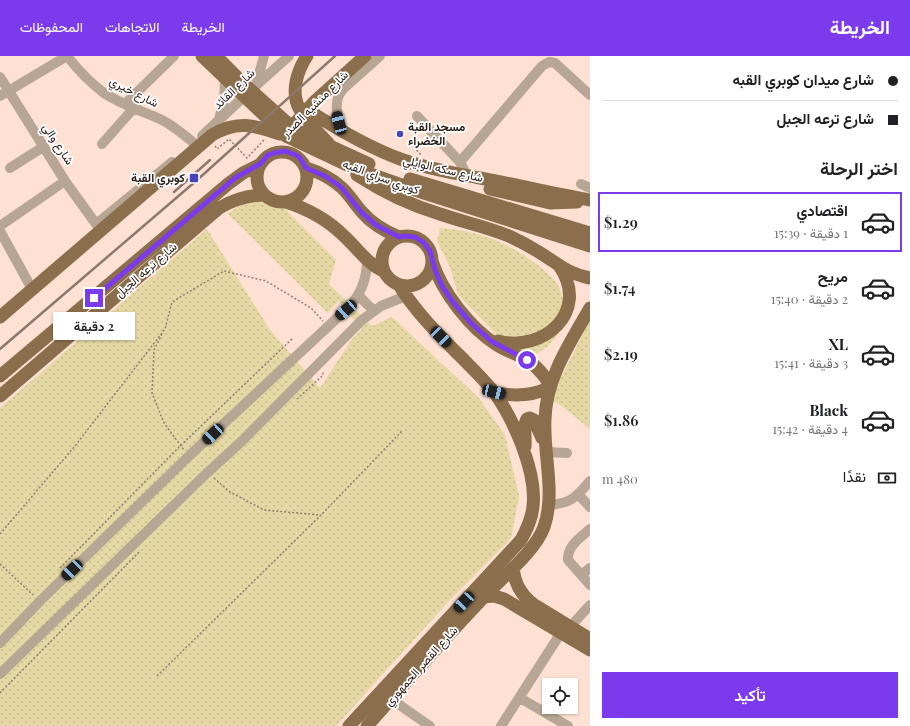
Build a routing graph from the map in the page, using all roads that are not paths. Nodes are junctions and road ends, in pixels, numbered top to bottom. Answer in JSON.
{"nodes":[{"id":1,"x":67,"y":56,"type":"edge"},
{"id":2,"x":174,"y":56,"type":"edge"},
{"id":3,"x":203,"y":56,"type":"edge"},
{"id":4,"x":216,"y":56,"type":"edge"},
{"id":5,"x":264,"y":56,"type":"edge"},
{"id":6,"x":289,"y":56,"type":"edge"},
{"id":7,"x":307,"y":56,"type":"edge"},
{"id":8,"x":365,"y":56,"type":"edge"},
{"id":9,"x":380,"y":56,"type":"edge"},
{"id":10,"x":0,"y":77,"type":"edge"},
{"id":11,"x":225,"y":78,"type":"junction"},
{"id":12,"x":253,"y":87,"type":"junction"},
{"id":13,"x":4,"y":94,"type":"edge"},
{"id":14,"x":590,"y":95,"type":"edge"},
{"id":15,"x":129,"y":106,"type":"junction"},
{"id":16,"x":306,"y":110,"type":"junction"},
{"id":17,"x":417,"y":116,"type":"dead end"},
{"id":18,"x":324,"y":121,"type":"junction"},
{"id":19,"x":216,"y":124,"type":"junction"},
{"id":20,"x":342,"y":131,"type":"junction"},
{"id":21,"x":286,"y":136,"type":"junction"},
{"id":22,"x":194,"y":143,"type":"junction"},
{"id":23,"x":102,"y":144,"type":"dead end"},
{"id":24,"x":44,"y":147,"type":"junction"},
{"id":25,"x":332,"y":148,"type":"junction"},
{"id":26,"x":296,"y":155,"type":"junction"},
{"id":27,"x":264,"y":160,"type":"junction"},
{"id":28,"x":340,"y":162,"type":"junction"},
{"id":29,"x":460,"y":162,"type":"junction"},
{"id":30,"x":10,"y":168,"type":"dead end"},
{"id":31,"x":306,"y":168,"type":"junction"},
{"id":32,"x":467,"y":176,"type":"junction"},
{"id":33,"x":412,"y":180,"type":"junction"},
{"id":34,"x":66,"y":181,"type":"junction"},
{"id":35,"x":587,"y":193,"type":"edge"},
{"id":36,"x":265,"y":195,"type":"junction"},
{"id":37,"x":286,"y":202,"type":"junction"},
{"id":38,"x":96,"y":224,"type":"joint"},
{"id":39,"x":0,"y":226,"type":"edge"},
{"id":40,"x":0,"y":231,"type":"edge"},
{"id":41,"x":590,"y":233,"type":"edge"},
{"id":42,"x":399,"y":237,"type":"junction"},
{"id":43,"x":590,"y":246,"type":"edge"},
{"id":44,"x":156,"y":253,"type":"junction"},
{"id":45,"x":367,"y":260,"type":"junction"},
{"id":46,"x":432,"y":262,"type":"junction"},
{"id":47,"x":555,"y":264,"type":"junction"},
{"id":48,"x":383,"y":271,"type":"junction"},
{"id":49,"x":590,"y":278,"type":"edge"},
{"id":50,"x":32,"y":289,"type":"junction"},
{"id":51,"x":402,"y":291,"type":"junction"},
{"id":52,"x":358,"y":295,"type":"junction"},
{"id":53,"x":352,"y":304,"type":"junction"},
{"id":54,"x":590,"y":308,"type":"edge"},
{"id":55,"x":374,"y":311,"type":"junction"},
{"id":56,"x":0,"y":316,"type":"edge"},
{"id":57,"x":364,"y":317,"type":"junction"},
{"id":58,"x":485,"y":337,"type":"junction"},
{"id":59,"x":0,"y":376,"type":"edge"},
{"id":60,"x":550,"y":387,"type":"junction"},
{"id":61,"x":494,"y":392,"type":"junction"},
{"id":62,"x":0,"y":396,"type":"edge"},
{"id":63,"x":545,"y":446,"type":"junction"},
{"id":64,"x":524,"y":452,"type":"junction"},
{"id":65,"x":567,"y":453,"type":"dead end"},
{"id":66,"x":590,"y":481,"type":"edge"},
{"id":67,"x":585,"y":499,"type":"edge"},
{"id":68,"x":549,"y":505,"type":"junction"},
{"id":69,"x":590,"y":529,"type":"edge"},
{"id":70,"x":512,"y":568,"type":"junction"},
{"id":71,"x":590,"y":568,"type":"edge"},
{"id":72,"x":581,"y":576,"type":"junction"},
{"id":73,"x":590,"y":586,"type":"edge"},
{"id":74,"x":483,"y":597,"type":"junction"},
{"id":75,"x":590,"y":605,"type":"edge"},
{"id":76,"x":566,"y":628,"type":"junction"},
{"id":77,"x":590,"y":639,"type":"edge"},
{"id":78,"x":0,"y":643,"type":"edge"},
{"id":79,"x":590,"y":650,"type":"edge"},
{"id":80,"x":0,"y":674,"type":"edge"},
{"id":81,"x":393,"y":697,"type":"junction"},
{"id":82,"x":520,"y":698,"type":"junction"},
{"id":83,"x":563,"y":725,"type":"edge"},
{"id":84,"x":349,"y":726,"type":"edge"},
{"id":85,"x":367,"y":726,"type":"edge"},
{"id":86,"x":430,"y":726,"type":"edge"},
{"id":87,"x":502,"y":726,"type":"edge"}],
"edges":[{"from":1,"to":13,"type":"street"},
{"from":1,"to":15,"type":"street","name":"شارع خيري"},
{"from":2,"to":15,"type":"street"},
{"from":3,"to":11,"type":"street"},
{"from":3,"to":21,"type":"main road","name":"كوبري سراي القبه"},
{"from":4,"to":25,"type":"main road","name":"كوبري سراي القبه"},
{"from":5,"to":12,"type":"street"},
{"from":6,"to":12,"type":"street","name":"شارع القائد"},
{"from":7,"to":25,"type":"main road"},
{"from":8,"to":16,"type":"main road","name":"شارع منشيه الصدر"},
{"from":9,"to":20,"type":"street"},
{"from":10,"to":13,"type":"street","name":"شارع والي"},
{"from":11,"to":12,"type":"street"},
{"from":11,"to":19,"type":"street"},
{"from":12,"to":19,"type":"street","name":"شارع القائد"},
{"from":13,"to":24,"type":"street","name":"شارع والي"},
{"from":14,"to":29,"type":"street"},
{"from":15,"to":22,"type":"street","name":"شارع خيري"},
{"from":15,"to":23,"type":"street"},
{"from":16,"to":18,"type":"main road","name":"شارع سكه الوايلي"},
{"from":16,"to":27,"type":"main road","name":"شارع منشيه الصدر"},
{"from":17,"to":29,"type":"street"},
{"from":18,"to":20,"type":"main road","name":"شارع سكه الوايلي"},
{"from":18,"to":26,"type":"main road"},
{"from":19,"to":22,"type":"street","name":"شارع القائد"},
{"from":20,"to":32,"type":"main road","name":"شارع سكه الوايلي"},
{"from":21,"to":28,"type":"main road","name":"كوبري سراي القبه"},
{"from":21,"to":50,"type":"main road"},
{"from":22,"to":38,"type":"street","name":"شارع القائد"},
{"from":24,"to":30,"type":"street"},
{"from":24,"to":34,"type":"street","name":"شارع والي"},
{"from":25,"to":33,"type":"main road","name":"كوبري سراي القبه"},
{"from":26,"to":27,"type":"main road"},
{"from":26,"to":31,"type":"main road"},
{"from":27,"to":36,"type":"main road"},
{"from":27,"to":44,"type":"main road","name":"شارع ترعه الجبل"},
{"from":28,"to":43,"type":"main road","name":"كوبري سراي القبه"},
{"from":28,"to":47,"type":"main road"},
{"from":29,"to":32,"type":"street"},
{"from":31,"to":37,"type":"main road"},
{"from":31,"to":42,"type":"main road"},
{"from":32,"to":35,"type":"main road","name":"شارع سكه الوايلي"},
{"from":33,"to":35,"type":"main road"},
{"from":33,"to":41,"type":"main road","name":"كوبري سراي القبه"},
{"from":34,"to":38,"type":"street","name":"شارع والي"},
{"from":34,"to":39,"type":"street"},
{"from":36,"to":37,"type":"main road"},
{"from":36,"to":44,"type":"main road","name":"شارع ترعه الجبل"},
{"from":37,"to":45,"type":"main road"},
{"from":40,"to":50,"type":"street"},
{"from":42,"to":46,"type":"main road"},
{"from":42,"to":48,"type":"main road"},
{"from":44,"to":59,"type":"main road","name":"شارع ترعه الجبل"},
{"from":44,"to":62,"type":"main road","name":"شارع ترعه الجبل"},
{"from":45,"to":48,"type":"main road"},
{"from":45,"to":52,"type":"street"},
{"from":46,"to":51,"type":"main road"},
{"from":46,"to":58,"type":"main road"},
{"from":47,"to":49,"type":"main road"},
{"from":47,"to":58,"type":"main road"},
{"from":48,"to":51,"type":"main road"},
{"from":50,"to":56,"type":"main road"},
{"from":51,"to":55,"type":"street"},
{"from":51,"to":61,"type":"main road","name":"شارع القصر الجمهوري"},
{"from":52,"to":53,"type":"street"},
{"from":52,"to":55,"type":"street"},
{"from":53,"to":57,"type":"street"},
{"from":53,"to":78,"type":"street"},
{"from":54,"to":60,"type":"main road","name":"شارع القصر الجمهوري"},
{"from":55,"to":57,"type":"street"},
{"from":57,"to":80,"type":"street"},
{"from":58,"to":60,"type":"main road"},
{"from":60,"to":61,"type":"main road"},
{"from":60,"to":63,"type":"main road","name":"شارع القصر الجمهوري"},
{"from":61,"to":64,"type":"main road","name":"شارع القصر الجمهوري"},
{"from":63,"to":64,"type":"main road"},
{"from":63,"to":65,"type":"street"},
{"from":63,"to":68,"type":"main road","name":"شارع القصر الجمهوري"},
{"from":64,"to":84,"type":"main road","name":"شارع القصر الجمهوري"},
{"from":66,"to":67,"type":"street"},
{"from":67,"to":68,"type":"street"},
{"from":68,"to":70,"type":"main road","name":"شارع القصر الجمهوري"},
{"from":69,"to":72,"type":"street"},
{"from":70,"to":74,"type":"main road","name":"شارع القصر الجمهوري"},
{"from":70,"to":76,"type":"main road"},
{"from":71,"to":72,"type":"street"},
{"from":72,"to":73,"type":"street"},
{"from":74,"to":76,"type":"main road"},
{"from":74,"to":81,"type":"main road","name":"شارع القصر الجمهوري"},
{"from":75,"to":76,"type":"street"},
{"from":76,"to":77,"type":"main road"},
{"from":76,"to":79,"type":"main road"},
{"from":76,"to":82,"type":"street"},
{"from":81,"to":85,"type":"main road","name":"شارع القصر الجمهوري"},
{"from":81,"to":86,"type":"street"},
{"from":82,"to":83,"type":"street"},
{"from":82,"to":87,"type":"street"}]}
